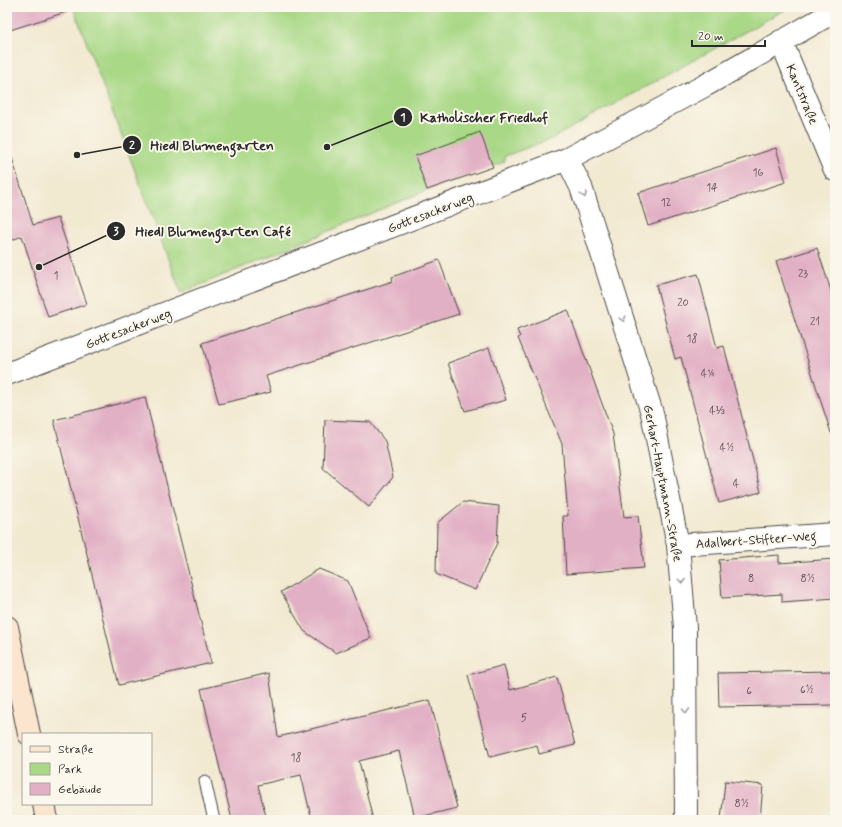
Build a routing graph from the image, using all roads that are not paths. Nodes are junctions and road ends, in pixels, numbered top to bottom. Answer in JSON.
{"nodes":[{"id":1,"x":835,"y":11,"type":"edge"},
{"id":2,"x":781,"y":41,"type":"junction"},
{"id":3,"x":567,"y":159,"type":"junction"},
{"id":4,"x":835,"y":170,"type":"edge"},
{"id":5,"x":7,"y":374,"type":"edge"},
{"id":6,"x":835,"y":534,"type":"edge"},
{"id":7,"x":678,"y":544,"type":"junction"},
{"id":8,"x":7,"y":626,"type":"edge"},
{"id":9,"x":29,"y":733,"type":"edge"},
{"id":10,"x":206,"y":781,"type":"dead end"},
{"id":11,"x":44,"y":805,"type":"edge"},
{"id":12,"x":47,"y":820,"type":"edge"},
{"id":13,"x":214,"y":820,"type":"edge"},
{"id":14,"x":686,"y":820,"type":"edge"}],
"edges":[{"from":1,"to":2,"type":"street","name":"Gottesackerweg"},
{"from":2,"to":3,"type":"street","name":"Gottesackerweg"},
{"from":2,"to":4,"type":"street","name":"Kantstraße"},
{"from":3,"to":5,"type":"street","name":"Gottesackerweg"},
{"from":3,"to":7,"type":"street","name":"Gerhart-Hauptmann-Straße","one_way":true},
{"from":6,"to":7,"type":"street","name":"Adalbert-Stifter-Weg"},
{"from":7,"to":14,"type":"street","name":"Gerhart-Hauptmann-Straße","one_way":true},
{"from":8,"to":9,"type":"street"},
{"from":10,"to":13,"type":"lane"},
{"from":11,"to":12,"type":"street"}]}
